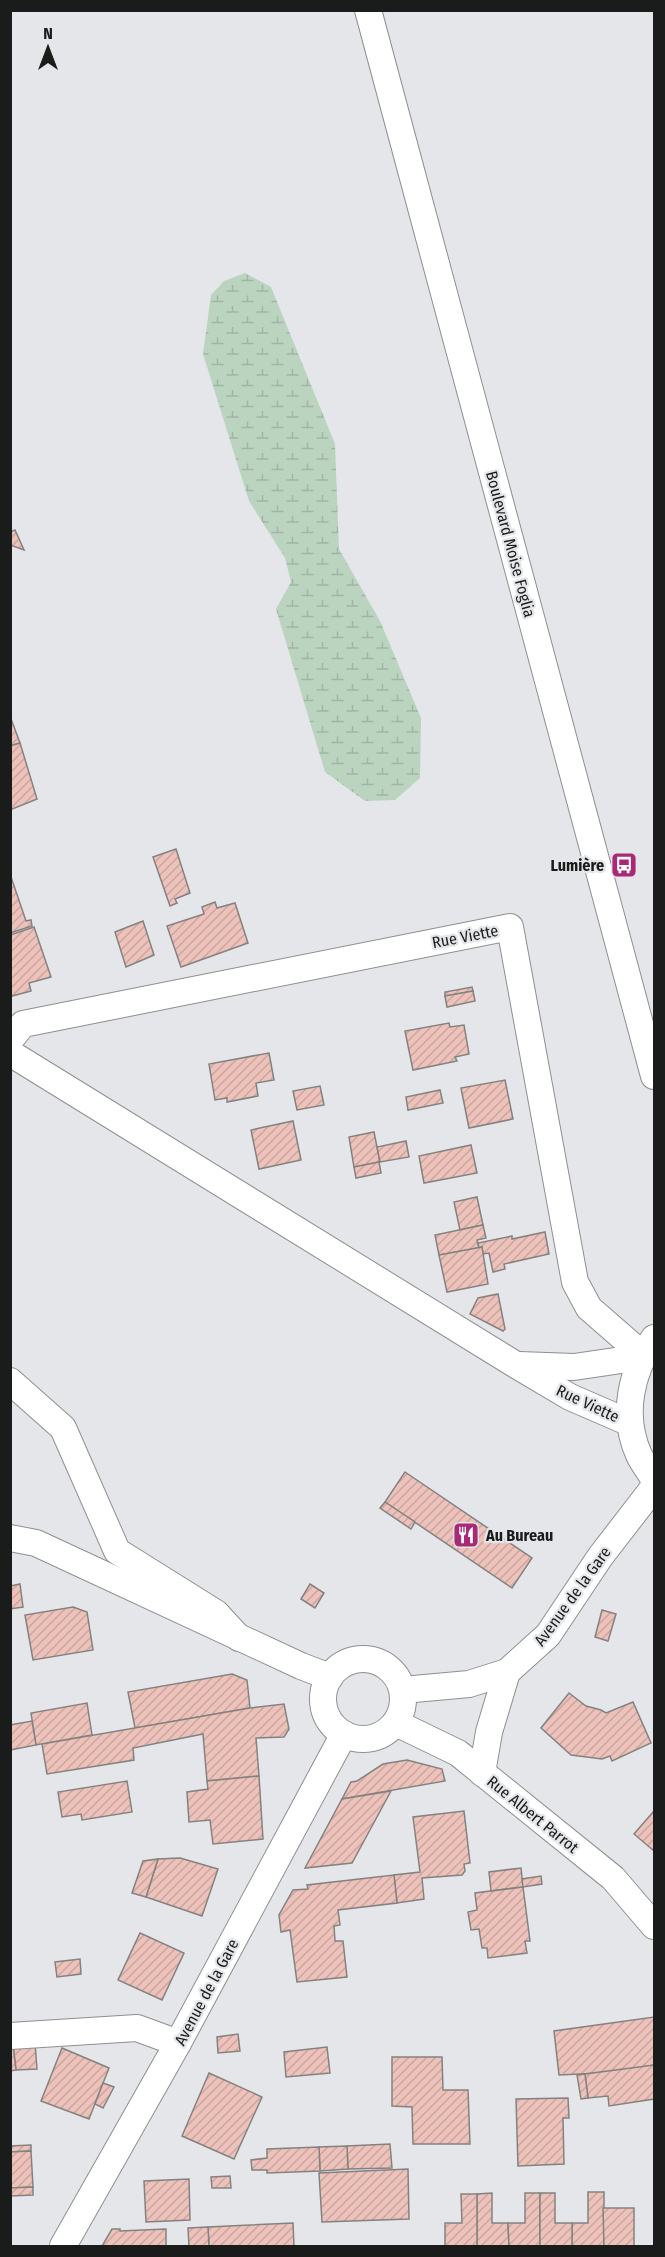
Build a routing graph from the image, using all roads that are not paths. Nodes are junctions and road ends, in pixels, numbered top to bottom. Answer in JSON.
{"nodes":[{"id":1,"x":368,"y":10,"type":"edge"},
{"id":2,"x":10,"y":1040,"type":"edge"},
{"id":3,"x":10,"y":1053,"type":"edge"},
{"id":4,"x":654,"y":1076,"type":"edge"},
{"id":5,"x":646,"y":1350,"type":"edge"},
{"id":6,"x":516,"y":1365,"type":"junction"},
{"id":7,"x":10,"y":1381,"type":"edge"},
{"id":8,"x":630,"y":1422,"type":"junction"},
{"id":9,"x":654,"y":1479,"type":"edge"},
{"id":10,"x":654,"y":1487,"type":"edge"},
{"id":11,"x":10,"y":1538,"type":"edge"},
{"id":12,"x":240,"y":1638,"type":"junction"},
{"id":13,"x":507,"y":1672,"type":"junction"},
{"id":14,"x":330,"y":1677,"type":"junction"},
{"id":15,"x":403,"y":1690,"type":"junction"},
{"id":16,"x":396,"y":1723,"type":"junction"},
{"id":17,"x":344,"y":1734,"type":"junction"},
{"id":18,"x":482,"y":1773,"type":"junction"},
{"id":19,"x":654,"y":1926,"type":"edge"},
{"id":20,"x":10,"y":2036,"type":"edge"},
{"id":21,"x":178,"y":2043,"type":"junction"},
{"id":22,"x":63,"y":2247,"type":"edge"}],
"edges":[{"from":1,"to":4,"type":"street","name":"Boulevard Moise Foglia"},
{"from":2,"to":5,"type":"street","name":"Rue Viette"},
{"from":3,"to":6,"type":"street","name":"Rue Viette"},
{"from":5,"to":6,"type":"street","name":"Rue Viette"},
{"from":5,"to":8,"type":"street"},
{"from":6,"to":8,"type":"street","name":"Rue Viette"},
{"from":7,"to":12,"type":"street"},
{"from":8,"to":9,"type":"street"},
{"from":10,"to":13,"type":"street","name":"Avenue de la Gare"},
{"from":11,"to":12,"type":"street"},
{"from":12,"to":14,"type":"street"},
{"from":13,"to":15,"type":"street","name":"Avenue de la Gare"},
{"from":13,"to":18,"type":"street"},
{"from":14,"to":15,"type":"street"},
{"from":14,"to":17,"type":"street"},
{"from":15,"to":16,"type":"street"},
{"from":16,"to":17,"type":"street"},
{"from":16,"to":18,"type":"street","name":"Rue Albert Parrot"},
{"from":17,"to":21,"type":"street","name":"Avenue de la Gare"},
{"from":18,"to":19,"type":"street","name":"Rue Albert Parrot"},
{"from":20,"to":21,"type":"street"},
{"from":21,"to":22,"type":"street","name":"Avenue de la Gare"}]}
